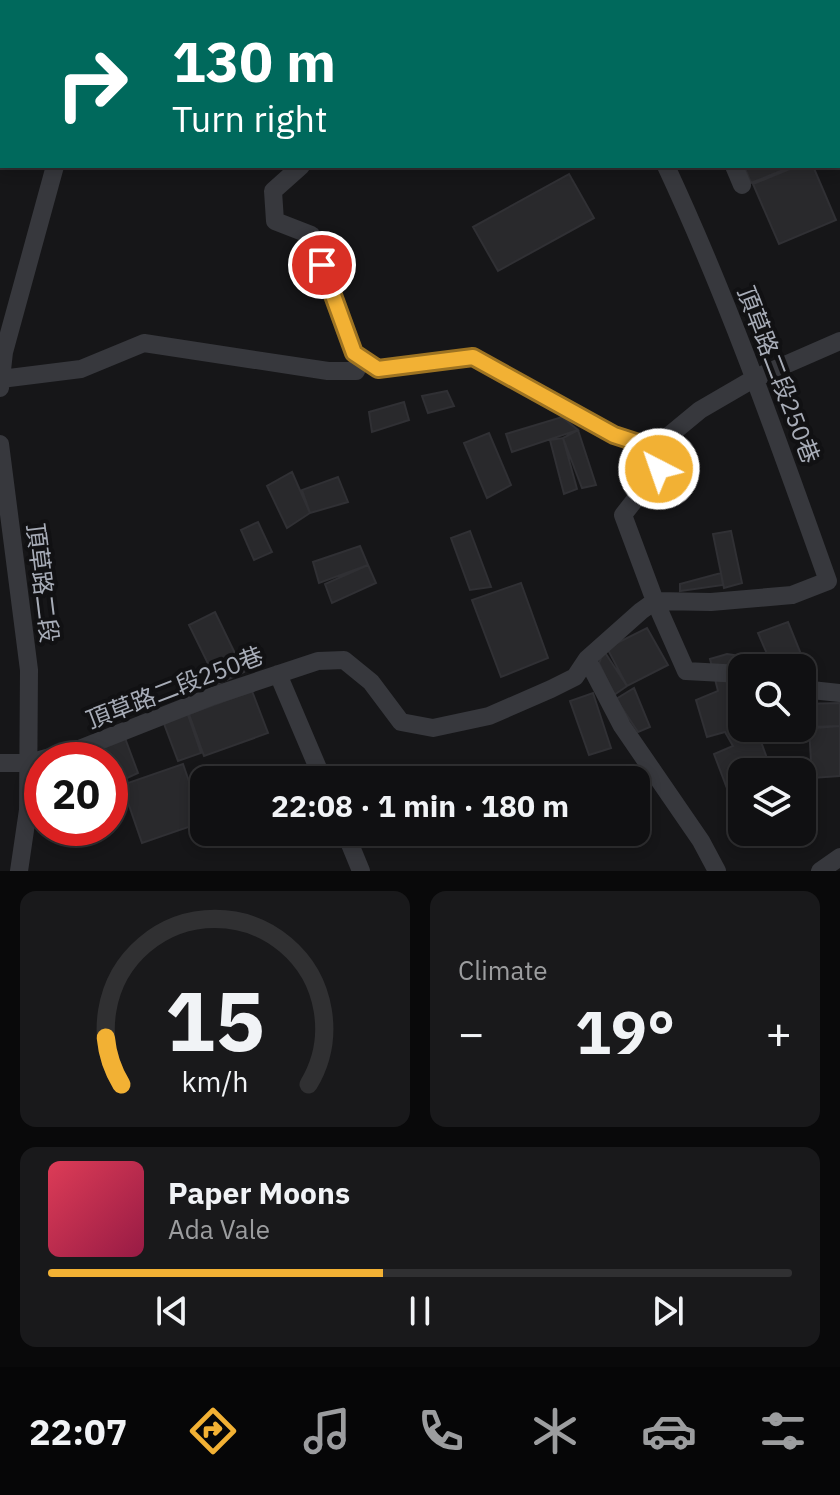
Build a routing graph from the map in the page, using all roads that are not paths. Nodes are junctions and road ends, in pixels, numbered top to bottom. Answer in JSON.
{"nodes":[{"id":1,"x":54,"y":168,"type":"edge"},
{"id":2,"x":299,"y":168,"type":"edge"},
{"id":3,"x":667,"y":168,"type":"edge"},
{"id":4,"x":735,"y":168,"type":"edge"},
{"id":5,"x":742,"y":185,"type":"dead end"},
{"id":6,"x":840,"y":341,"type":"edge"},
{"id":7,"x":362,"y":358,"type":"junction"},
{"id":8,"x":755,"y":378,"type":"junction"},
{"id":9,"x":1,"y":379,"type":"edge"},
{"id":10,"x":0,"y":388,"type":"edge"},
{"id":11,"x":0,"y":444,"type":"edge"},
{"id":12,"x":654,"y":448,"type":"junction"},
{"id":13,"x":655,"y":601,"type":"junction"},
{"id":14,"x":587,"y":659,"type":"junction"},
{"id":15,"x":728,"y":673,"type":"edge"},
{"id":16,"x":278,"y":674,"type":"junction"},
{"id":17,"x":816,"y":690,"type":"edge"},
{"id":18,"x":840,"y":693,"type":"edge"},
{"id":19,"x":29,"y":742,"type":"edge"},
{"id":20,"x":97,"y":742,"type":"edge"},
{"id":21,"x":0,"y":763,"type":"edge"},
{"id":22,"x":24,"y":763,"type":"edge"},
{"id":23,"x":317,"y":766,"type":"edge"},
{"id":24,"x":24,"y":837,"type":"edge"},
{"id":25,"x":351,"y":846,"type":"edge"},
{"id":26,"x":840,"y":857,"type":"edge"},
{"id":27,"x":19,"y":871,"type":"edge"},
{"id":28,"x":361,"y":871,"type":"edge"},
{"id":29,"x":717,"y":871,"type":"edge"},
{"id":30,"x":820,"y":871,"type":"edge"}],
"edges":[{"from":1,"to":9,"type":"street"},
{"from":2,"to":7,"type":"street"},
{"from":3,"to":8,"type":"street","name":"頂草路二段250巷"},
{"from":4,"to":5,"type":"street"},
{"from":6,"to":8,"type":"street"},
{"from":7,"to":9,"type":"street"},
{"from":7,"to":12,"type":"street"},
{"from":8,"to":12,"type":"street"},
{"from":8,"to":13,"type":"street","name":"頂草路二段250巷"},
{"from":9,"to":10,"type":"street"},
{"from":11,"to":19,"type":"street","name":"頂草路二段"},
{"from":12,"to":13,"type":"street"},
{"from":13,"to":14,"type":"street","name":"頂草路二段250巷"},
{"from":13,"to":15,"type":"street"},
{"from":14,"to":16,"type":"street","name":"頂草路二段250巷"},
{"from":14,"to":29,"type":"street"},
{"from":16,"to":20,"type":"street","name":"頂草路二段250巷"},
{"from":16,"to":23,"type":"street"},
{"from":17,"to":18,"type":"street"},
{"from":21,"to":22,"type":"street","name":"頂草路二段250巷"},
{"from":24,"to":27,"type":"street","name":"頂草路二段"},
{"from":25,"to":28,"type":"street"},
{"from":26,"to":30,"type":"street"}]}
